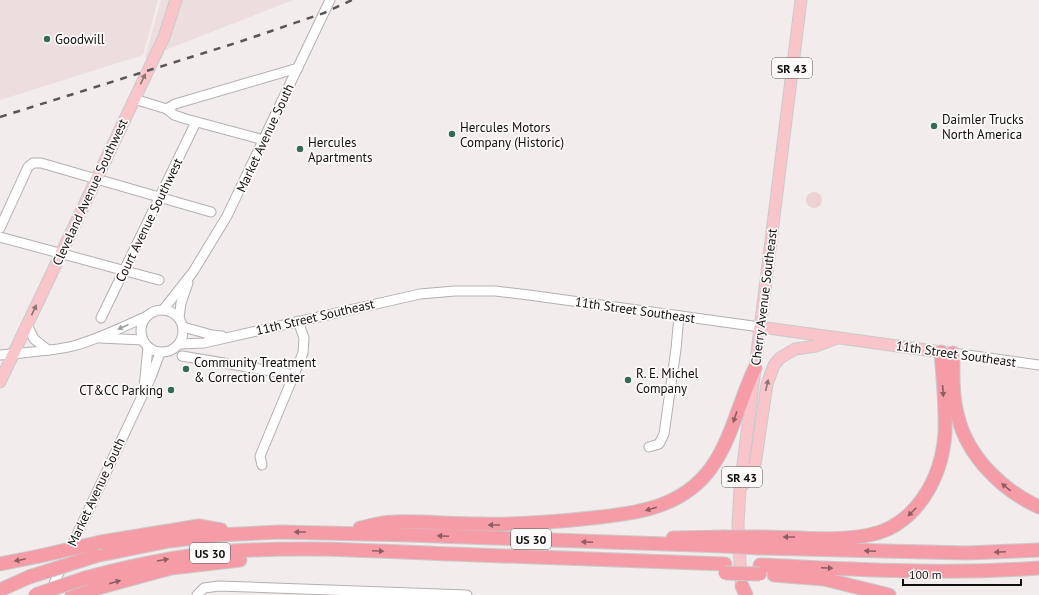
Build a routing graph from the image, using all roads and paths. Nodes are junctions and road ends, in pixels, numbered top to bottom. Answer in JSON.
{"nodes":[{"id":1,"x":176,"y":0,"type":"edge"},
{"id":2,"x":330,"y":0,"type":"edge"},
{"id":3,"x":801,"y":0,"type":"edge"},
{"id":4,"x":298,"y":68,"type":"junction"},
{"id":5,"x":134,"y":99,"type":"junction"},
{"id":6,"x":167,"y":109,"type":"junction"},
{"id":7,"x":196,"y":122,"type":"junction"},
{"id":8,"x":264,"y":140,"type":"junction"},
{"id":9,"x":96,"y":179,"type":"junction"},
{"id":10,"x":160,"y":198,"type":"junction"},
{"id":11,"x":211,"y":212,"type":"dead end"},
{"id":12,"x":0,"y":228,"type":"edge"},
{"id":13,"x":0,"y":237,"type":"edge"},
{"id":14,"x":61,"y":253,"type":"junction"},
{"id":15,"x":125,"y":271,"type":"junction"},
{"id":16,"x":192,"y":272,"type":"junction"},
{"id":17,"x":159,"y":280,"type":"dead end"},
{"id":18,"x":163,"y":310,"type":"junction"},
{"id":19,"x":147,"y":316,"type":"junction"},
{"id":20,"x":679,"y":316,"type":"junction"},
{"id":21,"x":101,"y":318,"type":"dead end"},
{"id":22,"x":179,"y":318,"type":"junction"},
{"id":23,"x":298,"y":321,"type":"junction"},
{"id":24,"x":27,"y":325,"type":"junction"},
{"id":25,"x":183,"y":327,"type":"junction"},
{"id":26,"x":760,"y":328,"type":"junction"},
{"id":27,"x":233,"y":336,"type":"junction"},
{"id":28,"x":99,"y":338,"type":"junction"},
{"id":29,"x":837,"y":338,"type":"junction"},
{"id":30,"x":145,"y":344,"type":"junction"},
{"id":31,"x":179,"y":344,"type":"junction"},
{"id":32,"x":48,"y":350,"type":"junction"},
{"id":33,"x":947,"y":352,"type":"junction"},
{"id":34,"x":13,"y":353,"type":"junction"},
{"id":35,"x":160,"y":353,"type":"junction"},
{"id":36,"x":0,"y":355,"type":"edge"},
{"id":37,"x":182,"y":356,"type":"dead end"},
{"id":38,"x":1039,"y":365,"type":"edge"},
{"id":39,"x":755,"y":368,"type":"junction"},
{"id":40,"x":294,"y":375,"type":"junction"},
{"id":41,"x":0,"y":382,"type":"edge"},
{"id":42,"x":144,"y":389,"type":"junction"},
{"id":43,"x":649,"y":447,"type":"dead end"},
{"id":44,"x":262,"y":465,"type":"dead end"},
{"id":45,"x":740,"y":488,"type":"junction"},
{"id":46,"x":1039,"y":507,"type":"edge"},
{"id":47,"x":244,"y":533,"type":"junction"},
{"id":48,"x":338,"y":533,"type":"junction"},
{"id":49,"x":758,"y":542,"type":"junction"},
{"id":50,"x":339,"y":550,"type":"junction"},
{"id":51,"x":1039,"y":550,"type":"edge"},
{"id":52,"x":0,"y":564,"type":"edge"},
{"id":53,"x":1039,"y":568,"type":"edge"},
{"id":54,"x":760,"y":570,"type":"junction"},
{"id":55,"x":0,"y":590,"type":"edge"},
{"id":56,"x":200,"y":592,"type":"edge"},
{"id":57,"x":289,"y":592,"type":"edge"},
{"id":58,"x":744,"y":592,"type":"edge"},
{"id":59,"x":75,"y":594,"type":"edge"},
{"id":60,"x":35,"y":595,"type":"edge"},
{"id":61,"x":48,"y":595,"type":"edge"},
{"id":62,"x":467,"y":595,"type":"edge"},
{"id":63,"x":889,"y":595,"type":"edge"}],
"edges":[{"from":5,"to":1,"type":"main road","name":"Cleveland Avenue Southwest","one_way":true},
{"from":2,"to":4,"type":"street","name":"Market Avenue South"},
{"from":3,"to":26,"type":"main road","name":"Cherry Avenue Southeast","number":"SR 43"},
{"from":4,"to":6,"type":"street"},
{"from":4,"to":8,"type":"street","name":"Market Avenue South"},
{"from":5,"to":6,"type":"street"},
{"from":5,"to":9,"type":"main road","name":"Cleveland Avenue Southwest"},
{"from":6,"to":7,"type":"street"},
{"from":7,"to":8,"type":"street"},
{"from":7,"to":10,"type":"street","name":"Court Avenue Southwest"},
{"from":8,"to":16,"type":"street","name":"Market Avenue South"},
{"from":9,"to":10,"type":"street"},
{"from":9,"to":12,"type":"street"},
{"from":9,"to":14,"type":"main road","name":"Cleveland Avenue Southwest"},
{"from":10,"to":11,"type":"street"},
{"from":10,"to":15,"type":"street","name":"Court Avenue Southwest"},
{"from":13,"to":14,"type":"street"},
{"from":14,"to":15,"type":"street"},
{"from":24,"to":14,"type":"main road","name":"Cleveland Avenue Southwest","one_way":true},
{"from":15,"to":17,"type":"street"},
{"from":15,"to":21,"type":"street","name":"Court Avenue Southwest"},
{"from":16,"to":18,"type":"street","name":"Market Avenue South"},
{"from":16,"to":22,"type":"street","name":"Market Avenue South"},
{"from":18,"to":19,"type":"street"},
{"from":18,"to":22,"type":"street"},
{"from":19,"to":28,"type":"street","one_way":true},
{"from":19,"to":30,"type":"street"},
{"from":20,"to":23,"type":"street","name":"11th Street Southeast"},
{"from":20,"to":26,"type":"street","name":"11th Street Southeast"},
{"from":20,"to":43,"type":"street"},
{"from":22,"to":25,"type":"street"},
{"from":23,"to":27,"type":"street","name":"11th Street Southeast"},
{"from":23,"to":40,"type":"street"},
{"from":24,"to":32,"type":"street"},
{"from":24,"to":34,"type":"main road","name":"Cleveland Avenue Southwest"},
{"from":25,"to":27,"type":"street","name":"11th Street Southeast"},
{"from":25,"to":31,"type":"street"},
{"from":26,"to":29,"type":"main road","name":"11th Street Southeast"},
{"from":26,"to":39,"type":"main road","name":"Cherry Avenue Southeast","number":"SR 43"},
{"from":27,"to":31,"type":"street","name":"11th Street Southeast"},
{"from":28,"to":30,"type":"street"},
{"from":28,"to":32,"type":"street"},
{"from":29,"to":33,"type":"main road","name":"11th Street Southeast"},
{"from":45,"to":29,"type":"main road","one_way":true},
{"from":30,"to":35,"type":"street"},
{"from":30,"to":42,"type":"street","name":"Market Avenue South"},
{"from":31,"to":35,"type":"street"},
{"from":32,"to":34,"type":"street"},
{"from":33,"to":38,"type":"street","name":"11th Street Southeast"},
{"from":46,"to":33,"type":"highway","one_way":true},
{"from":33,"to":49,"type":"highway","one_way":true},
{"from":34,"to":36,"type":"street"},
{"from":34,"to":41,"type":"main road","name":"Cleveland Avenue Southwest"},
{"from":35,"to":42,"type":"street","name":"Market Avenue South"},
{"from":37,"to":40,"type":"street"},
{"from":39,"to":45,"type":"main road","name":"Cherry Avenue Southeast","number":"SR 43"},
{"from":39,"to":48,"type":"highway","one_way":true},
{"from":40,"to":44,"type":"street"},
{"from":42,"to":61,"type":"street","name":"Market Avenue South"},
{"from":45,"to":58,"type":"main road","name":"Cherry Avenue Southeast","number":"SR 43"},
{"from":48,"to":47,"type":"highway","number":"US 30","one_way":true},
{"from":47,"to":52,"type":"highway","one_way":true,"bridge":true},
{"from":47,"to":55,"type":"highway","number":"US 30","bridge":true},
{"from":49,"to":48,"type":"highway","number":"US 30","one_way":true,"bridge":true},
{"from":51,"to":49,"type":"highway","number":"US 30","one_way":true},
{"from":50,"to":54,"type":"highway","number":"US 30","one_way":true},
{"from":59,"to":50,"type":"highway","one_way":true},
{"from":60,"to":50,"type":"highway","number":"US 30","one_way":true,"bridge":true},
{"from":54,"to":53,"type":"highway","number":"US 30","one_way":true},
{"from":54,"to":63,"type":"highway"},
{"from":56,"to":57,"type":"street"},
{"from":57,"to":62,"type":"street"}]}
